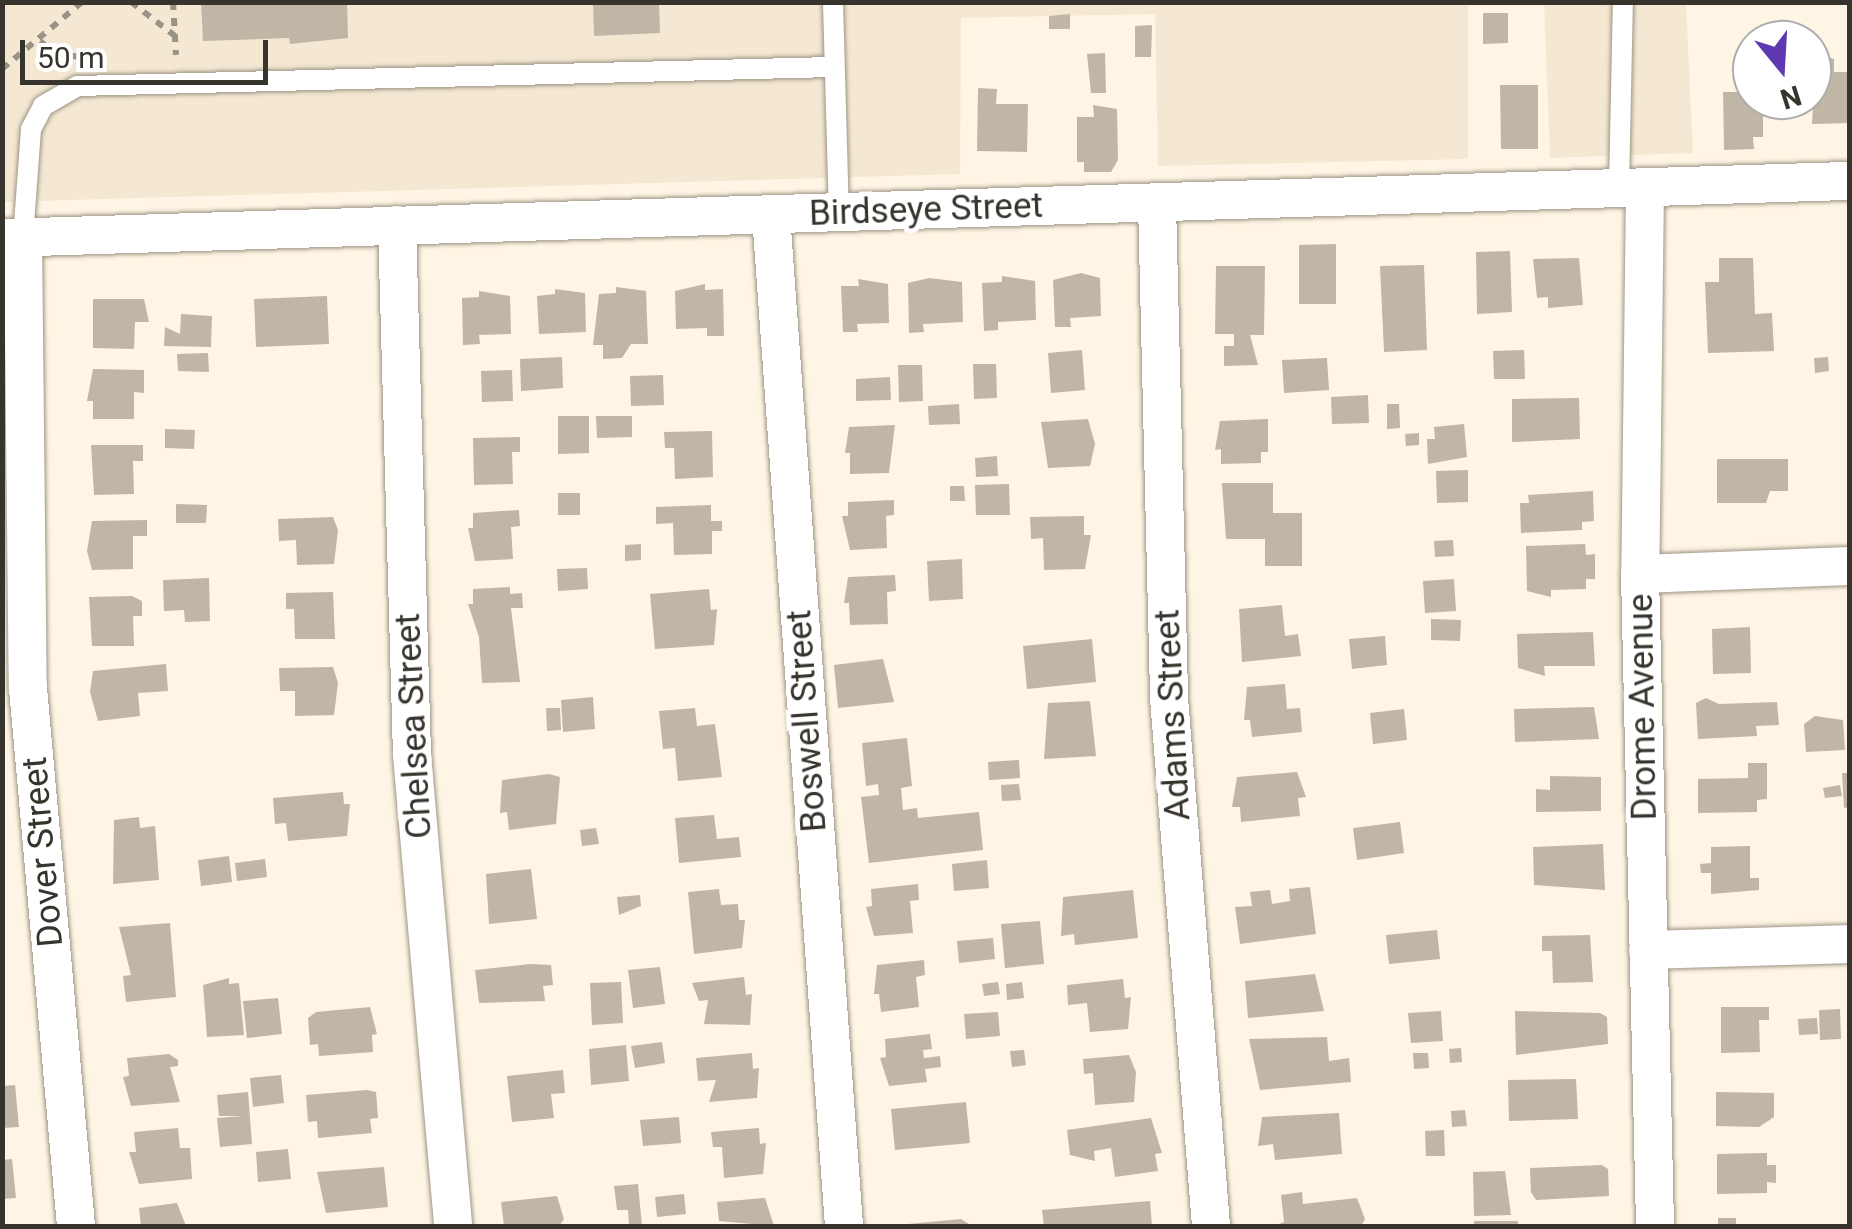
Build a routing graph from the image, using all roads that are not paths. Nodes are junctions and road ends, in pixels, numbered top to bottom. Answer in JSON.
{"nodes":[{"id":1,"x":833,"y":2,"type":"edge"},
{"id":2,"x":1623,"y":2,"type":"edge"},
{"id":3,"x":834,"y":67,"type":"junction"},
{"id":4,"x":1850,"y":181,"type":"edge"},
{"id":5,"x":1632,"y":188,"type":"junction"},
{"id":6,"x":1157,"y":202,"type":"junction"},
{"id":7,"x":839,"y":212,"type":"junction"},
{"id":8,"x":771,"y":214,"type":"junction"},
{"id":9,"x":397,"y":225,"type":"junction"},
{"id":10,"x":13,"y":238,"type":"edge"},
{"id":11,"x":1850,"y":566,"type":"edge"},
{"id":12,"x":1640,"y":574,"type":"junction"},
{"id":13,"x":1850,"y":944,"type":"edge"},
{"id":14,"x":1648,"y":950,"type":"junction"},
{"id":15,"x":76,"y":1226,"type":"edge"},
{"id":16,"x":453,"y":1226,"type":"edge"},
{"id":17,"x":844,"y":1226,"type":"edge"},
{"id":18,"x":1210,"y":1226,"type":"edge"},
{"id":19,"x":1655,"y":1226,"type":"edge"}],
"edges":[{"from":1,"to":3,"type":"lane"},
{"from":2,"to":5,"type":"lane"},
{"from":3,"to":7,"type":"lane"},
{"from":3,"to":10,"type":"lane"},
{"from":4,"to":5,"type":"street","name":"Birdseye Street"},
{"from":5,"to":6,"type":"street","name":"Birdseye Street"},
{"from":5,"to":12,"type":"street","name":"Drome Avenue"},
{"from":6,"to":7,"type":"street","name":"Birdseye Street"},
{"from":6,"to":18,"type":"street","name":"Adams Street"},
{"from":7,"to":8,"type":"street","name":"Birdseye Street"},
{"from":8,"to":9,"type":"street","name":"Birdseye Street"},
{"from":8,"to":17,"type":"street","name":"Boswell Street"},
{"from":9,"to":10,"type":"street","name":"Birdseye Street"},
{"from":9,"to":16,"type":"street","name":"Chelsea Street"},
{"from":10,"to":15,"type":"street","name":"Dover Street"},
{"from":11,"to":12,"type":"street"},
{"from":12,"to":14,"type":"street","name":"Drome Avenue"},
{"from":13,"to":14,"type":"street"},
{"from":14,"to":19,"type":"street","name":"Drome Avenue"}]}
